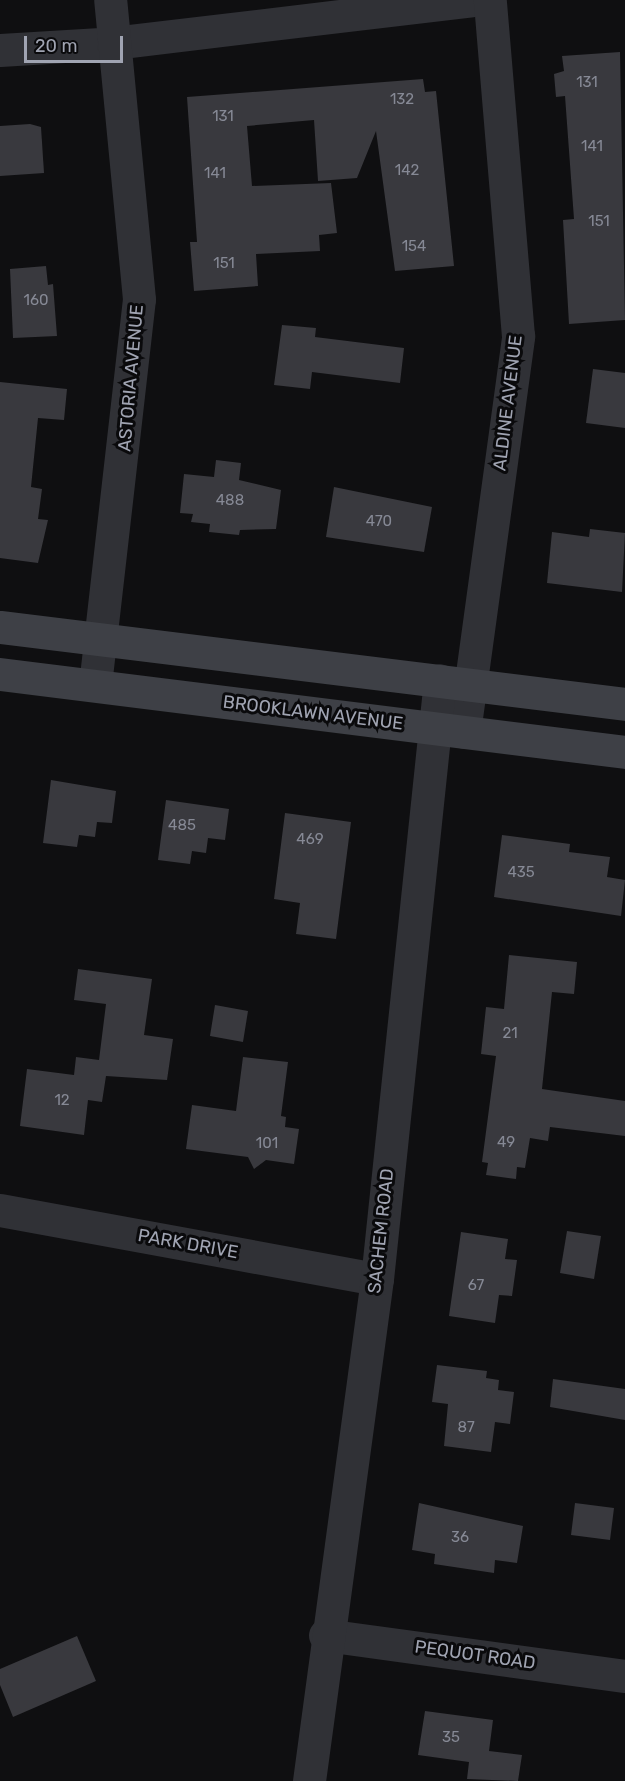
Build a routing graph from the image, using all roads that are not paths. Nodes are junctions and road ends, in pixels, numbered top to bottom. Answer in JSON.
{"nodes":[{"id":1,"x":110,"y":0,"type":"edge"},
{"id":2,"x":471,"y":0,"type":"edge"},
{"id":3,"x":490,"y":0,"type":"edge"},
{"id":4,"x":113,"y":43,"type":"junction"},
{"id":5,"x":0,"y":50,"type":"edge"},
{"id":6,"x":0,"y":629,"type":"edge"},
{"id":7,"x":100,"y":640,"type":"junction"},
{"id":8,"x":0,"y":674,"type":"edge"},
{"id":9,"x":456,"y":682,"type":"junction"},
{"id":10,"x":95,"y":685,"type":"junction"},
{"id":11,"x":625,"y":704,"type":"edge"},
{"id":12,"x":449,"y":731,"type":"junction"},
{"id":13,"x":625,"y":752,"type":"edge"},
{"id":14,"x":0,"y":1210,"type":"edge"},
{"id":15,"x":377,"y":1279,"type":"junction"},
{"id":16,"x":325,"y":1635,"type":"junction"},
{"id":17,"x":625,"y":1676,"type":"edge"},
{"id":18,"x":309,"y":1781,"type":"edge"}],
"edges":[{"from":1,"to":4,"type":"street","name":"ASTORIA AVENUE"},
{"from":2,"to":4,"type":"street"},
{"from":3,"to":9,"type":"street","name":"ALDINE AVENUE"},
{"from":4,"to":5,"type":"street"},
{"from":4,"to":7,"type":"street","name":"ASTORIA AVENUE"},
{"from":6,"to":7,"type":"main road"},
{"from":7,"to":9,"type":"main road"},
{"from":7,"to":10,"type":"street","name":"ASTORIA AVENUE"},
{"from":8,"to":10,"type":"main road","name":"BROOKLAWN AVENUE"},
{"from":9,"to":11,"type":"main road"},
{"from":9,"to":12,"type":"street","name":"SACHEM ROAD"},
{"from":10,"to":12,"type":"main road","name":"BROOKLAWN AVENUE"},
{"from":12,"to":13,"type":"main road","name":"BROOKLAWN AVENUE"},
{"from":12,"to":15,"type":"street","name":"SACHEM ROAD"},
{"from":14,"to":15,"type":"street","name":"PARK DRIVE"},
{"from":15,"to":16,"type":"street","name":"SACHEM ROAD"},
{"from":16,"to":17,"type":"street","name":"PEQUOT ROAD"},
{"from":16,"to":18,"type":"street","name":"SACHEM ROAD"}]}
